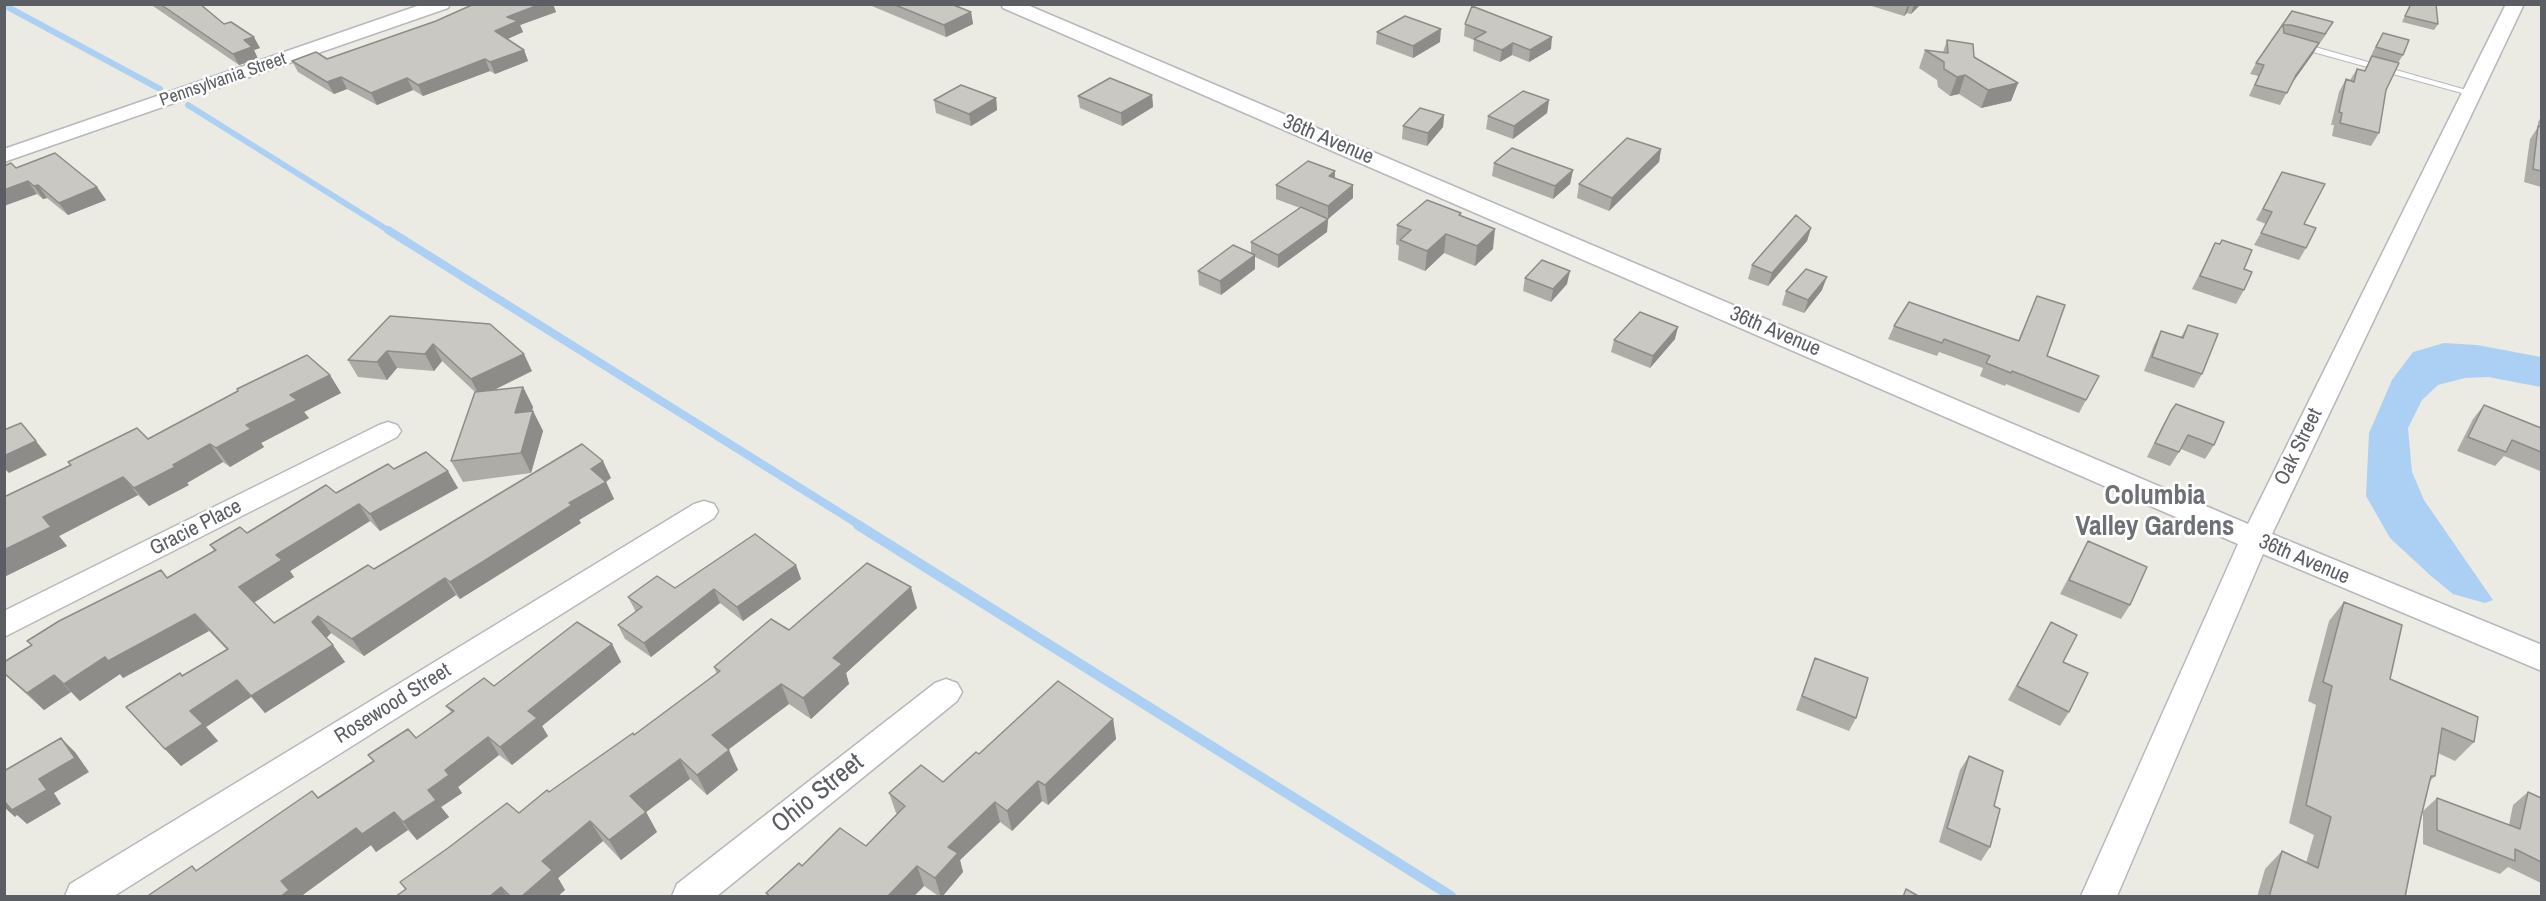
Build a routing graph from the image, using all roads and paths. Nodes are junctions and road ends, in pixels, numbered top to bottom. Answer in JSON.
{"nodes":[{"id":1,"x":442,"y":4,"type":"edge"},
{"id":2,"x":1009,"y":4,"type":"edge"},
{"id":3,"x":2515,"y":4,"type":"edge"},
{"id":4,"x":2292,"y":43,"type":"edge"},
{"id":5,"x":2472,"y":93,"type":"junction"},
{"id":6,"x":4,"y":156,"type":"edge"},
{"id":7,"x":388,"y":431,"type":"dead end"},
{"id":8,"x":704,"y":511,"type":"dead end"},
{"id":9,"x":2254,"y":539,"type":"junction"},
{"id":10,"x":4,"y":625,"type":"edge"},
{"id":11,"x":2541,"y":659,"type":"edge"},
{"id":12,"x":946,"y":692,"type":"dead end"},
{"id":13,"x":83,"y":897,"type":"edge"},
{"id":14,"x":690,"y":897,"type":"edge"},
{"id":15,"x":2099,"y":897,"type":"edge"}],
"edges":[{"from":1,"to":6,"type":"street","name":"Pennsylvania Street"},
{"from":2,"to":9,"type":"street","name":"36th Avenue"},
{"from":3,"to":5,"type":"street","name":"Oak Street"},
{"from":4,"to":5,"type":"lane"},
{"from":5,"to":9,"type":"street","name":"Oak Street"},
{"from":7,"to":10,"type":"street","name":"Gracie Place"},
{"from":8,"to":13,"type":"street","name":"Rosewood Street"},
{"from":9,"to":11,"type":"street","name":"36th Avenue"},
{"from":9,"to":15,"type":"street","name":"Oak Street"},
{"from":12,"to":14,"type":"street","name":"Ohio Street"}]}
